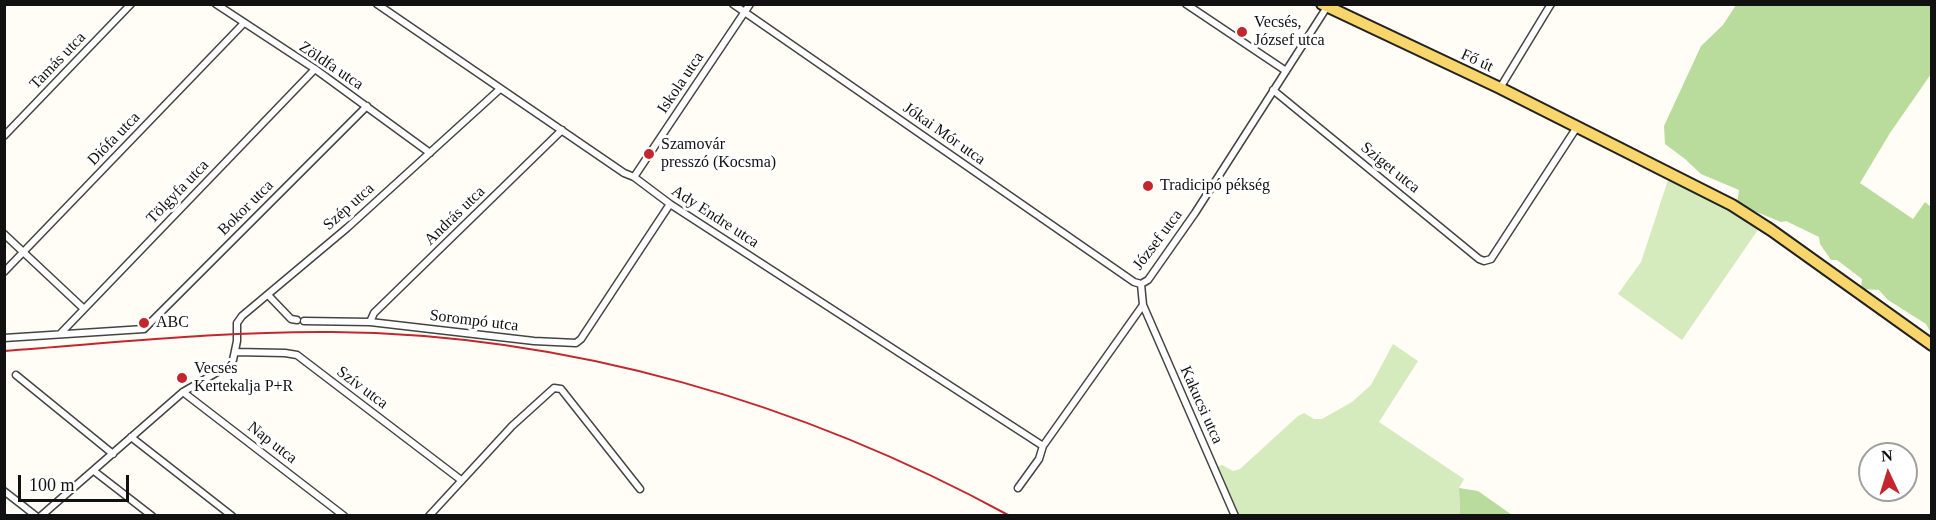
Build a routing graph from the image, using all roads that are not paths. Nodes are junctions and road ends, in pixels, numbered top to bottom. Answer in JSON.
{"nodes":[{"id":1,"x":131,"y":4,"type":"edge"},
{"id":2,"x":216,"y":4,"type":"edge"},
{"id":3,"x":377,"y":4,"type":"edge"},
{"id":4,"x":733,"y":4,"type":"edge"},
{"id":5,"x":750,"y":4,"type":"edge"},
{"id":6,"x":1186,"y":4,"type":"edge"},
{"id":7,"x":1551,"y":4,"type":"edge"},
{"id":8,"x":1324,"y":6,"type":"edge"},
{"id":9,"x":745,"y":12,"type":"junction"},
{"id":10,"x":243,"y":24,"type":"junction"},
{"id":11,"x":315,"y":69,"type":"junction"},
{"id":12,"x":1286,"y":71,"type":"junction"},
{"id":13,"x":1500,"y":88,"type":"junction"},
{"id":14,"x":500,"y":89,"type":"junction"},
{"id":15,"x":1273,"y":90,"type":"junction"},
{"id":16,"x":366,"y":106,"type":"junction"},
{"id":17,"x":1577,"y":127,"type":"junction"},
{"id":18,"x":562,"y":130,"type":"junction"},
{"id":19,"x":4,"y":136,"type":"edge"},
{"id":20,"x":430,"y":153,"type":"junction"},
{"id":21,"x":634,"y":177,"type":"junction"},
{"id":22,"x":670,"y":204,"type":"junction"},
{"id":23,"x":4,"y":234,"type":"edge"},
{"id":24,"x":24,"y":252,"type":"junction"},
{"id":25,"x":4,"y":272,"type":"edge"},
{"id":26,"x":1141,"y":284,"type":"junction"},
{"id":27,"x":268,"y":295,"type":"junction"},
{"id":28,"x":1143,"y":305,"type":"junction"},
{"id":29,"x":84,"y":309,"type":"junction"},
{"id":30,"x":370,"y":322,"type":"junction"},
{"id":31,"x":60,"y":333,"type":"junction"},
{"id":32,"x":4,"y":338,"type":"edge"},
{"id":33,"x":1932,"y":345,"type":"edge"},
{"id":34,"x":235,"y":352,"type":"junction"},
{"id":35,"x":16,"y":375,"type":"dead end"},
{"id":36,"x":183,"y":392,"type":"junction"},
{"id":37,"x":131,"y":437,"type":"junction"},
{"id":38,"x":1043,"y":446,"type":"junction"},
{"id":39,"x":113,"y":454,"type":"junction"},
{"id":40,"x":94,"y":471,"type":"junction"},
{"id":41,"x":461,"y":480,"type":"junction"},
{"id":42,"x":1018,"y":488,"type":"dead end"},
{"id":43,"x":639,"y":489,"type":"dead end"},
{"id":44,"x":4,"y":491,"type":"edge"},
{"id":45,"x":38,"y":516,"type":"edge"},
{"id":46,"x":152,"y":516,"type":"edge"},
{"id":47,"x":232,"y":516,"type":"edge"},
{"id":48,"x":344,"y":516,"type":"edge"},
{"id":49,"x":429,"y":516,"type":"edge"},
{"id":50,"x":1235,"y":516,"type":"edge"}],
"edges":[{"from":1,"to":19,"type":"street","name":"Tamás utca"},
{"from":2,"to":10,"type":"street","name":"Zöldfa utca"},
{"from":3,"to":14,"type":"street","name":"Ady Endre utca"},
{"from":4,"to":9,"type":"street","name":"Jókai Mór utca"},
{"from":5,"to":9,"type":"street","name":"Iskola utca"},
{"from":6,"to":12,"type":"street"},
{"from":7,"to":13,"type":"street"},
{"from":8,"to":12,"type":"street","name":"József utca"},
{"from":8,"to":13,"type":"main road","name":"Fő út"},
{"from":9,"to":21,"type":"street","name":"Iskola utca"},
{"from":9,"to":26,"type":"street","name":"Jókai Mór utca"},
{"from":10,"to":11,"type":"street","name":"Zöldfa utca"},
{"from":10,"to":24,"type":"street","name":"Diófa utca"},
{"from":11,"to":16,"type":"street","name":"Zöldfa utca"},
{"from":11,"to":29,"type":"street","name":"Tölgyfa utca"},
{"from":12,"to":15,"type":"street","name":"József utca"},
{"from":13,"to":17,"type":"main road","name":"Fő út"},
{"from":14,"to":18,"type":"street","name":"Ady Endre utca"},
{"from":14,"to":20,"type":"street","name":"Szép utca"},
{"from":15,"to":17,"type":"street","name":"Sziget utca"},
{"from":15,"to":26,"type":"street","name":"József utca"},
{"from":16,"to":20,"type":"street","name":"Zöldfa utca"},
{"from":16,"to":31,"type":"street","name":"Bokor utca"},
{"from":17,"to":33,"type":"main road","name":"Fő út"},
{"from":18,"to":21,"type":"street","name":"Ady Endre utca"},
{"from":18,"to":30,"type":"street","name":"András utca"},
{"from":20,"to":27,"type":"street","name":"Szép utca"},
{"from":21,"to":22,"type":"street","name":"Ady Endre utca"},
{"from":22,"to":30,"type":"street","name":"Sorompó utca"},
{"from":22,"to":38,"type":"street","name":"Ady Endre utca"},
{"from":23,"to":24,"type":"street"},
{"from":24,"to":25,"type":"street","name":"Diófa utca"},
{"from":24,"to":29,"type":"street"},
{"from":26,"to":28,"type":"street","name":"József utca"},
{"from":27,"to":30,"type":"street","name":"Sorompó utca"},
{"from":27,"to":34,"type":"street","name":"Szép utca"},
{"from":28,"to":38,"type":"street"},
{"from":28,"to":50,"type":"street","name":"Kakucsi utca"},
{"from":29,"to":31,"type":"street","name":"Tölgyfa utca"},
{"from":31,"to":32,"type":"street"},
{"from":34,"to":36,"type":"street"},
{"from":34,"to":41,"type":"street","name":"Szív utca"},
{"from":35,"to":39,"type":"street"},
{"from":36,"to":37,"type":"street"},
{"from":36,"to":48,"type":"street","name":"Nap utca"},
{"from":37,"to":39,"type":"street"},
{"from":37,"to":47,"type":"street"},
{"from":38,"to":42,"type":"street"},
{"from":39,"to":40,"type":"street"},
{"from":40,"to":45,"type":"street"},
{"from":40,"to":46,"type":"street"},
{"from":41,"to":43,"type":"street"},
{"from":41,"to":49,"type":"street"},
{"from":44,"to":45,"type":"street"}]}
